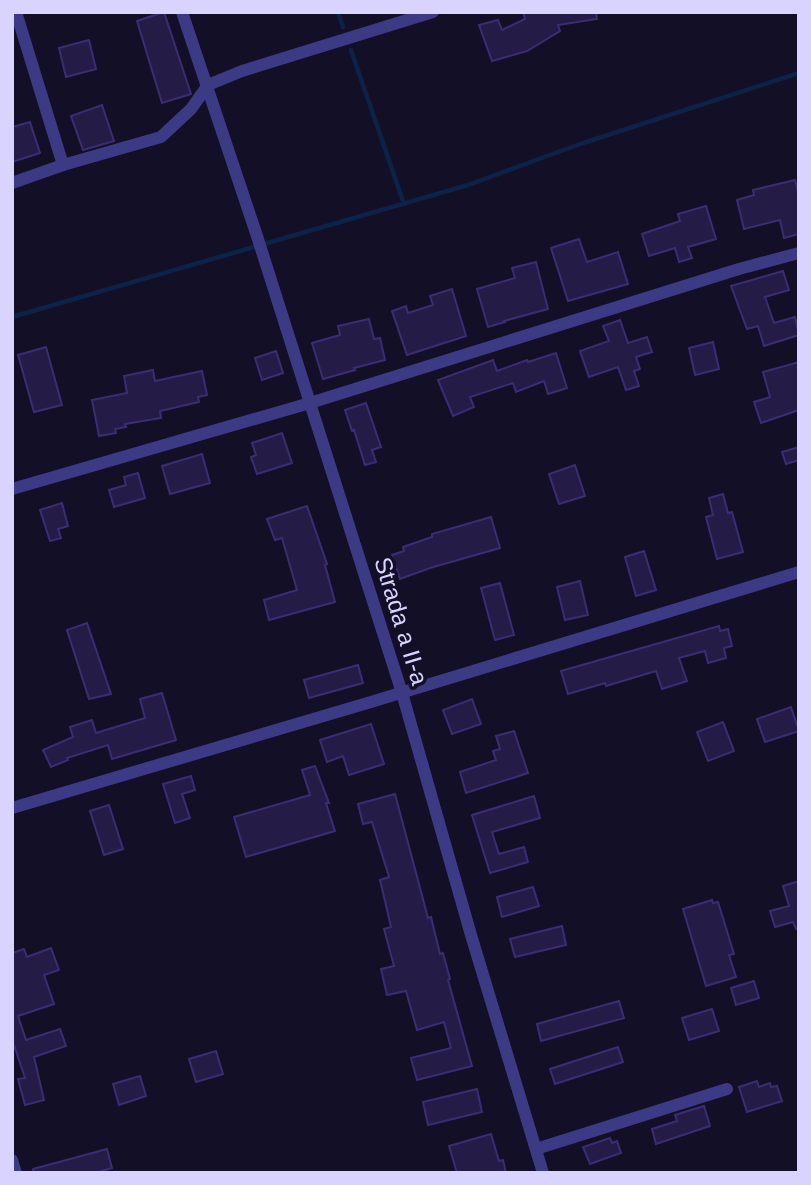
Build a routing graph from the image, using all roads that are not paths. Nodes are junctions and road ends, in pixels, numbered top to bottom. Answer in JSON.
{"nodes":[{"id":1,"x":16,"y":12,"type":"edge"},
{"id":2,"x":182,"y":12,"type":"edge"},
{"id":3,"x":433,"y":12,"type":"edge"},
{"id":4,"x":208,"y":85,"type":"junction"},
{"id":5,"x":63,"y":164,"type":"junction"},
{"id":6,"x":12,"y":183,"type":"edge"},
{"id":7,"x":799,"y":253,"type":"edge"},
{"id":8,"x":310,"y":402,"type":"junction"},
{"id":9,"x":12,"y":489,"type":"edge"},
{"id":10,"x":799,"y":572,"type":"edge"},
{"id":11,"x":402,"y":693,"type":"junction"},
{"id":12,"x":12,"y":808,"type":"edge"},
{"id":13,"x":727,"y":1089,"type":"dead end"},
{"id":14,"x":536,"y":1150,"type":"junction"},
{"id":15,"x":12,"y":1160,"type":"edge"},
{"id":16,"x":16,"y":1173,"type":"edge"},
{"id":17,"x":544,"y":1173,"type":"edge"}],
"edges":[{"from":1,"to":5,"type":"street"},
{"from":2,"to":4,"type":"street","name":"Strada a II-a"},
{"from":3,"to":4,"type":"street"},
{"from":4,"to":5,"type":"street"},
{"from":4,"to":8,"type":"street","name":"Strada a II-a"},
{"from":5,"to":6,"type":"street"},
{"from":7,"to":8,"type":"street"},
{"from":8,"to":9,"type":"street"},
{"from":8,"to":11,"type":"street","name":"Strada a II-a"},
{"from":10,"to":11,"type":"street"},
{"from":11,"to":12,"type":"street"},
{"from":11,"to":14,"type":"street","name":"Strada a II-a"},
{"from":13,"to":14,"type":"street"},
{"from":14,"to":17,"type":"street","name":"Strada a II-a"},
{"from":15,"to":16,"type":"street"}]}
